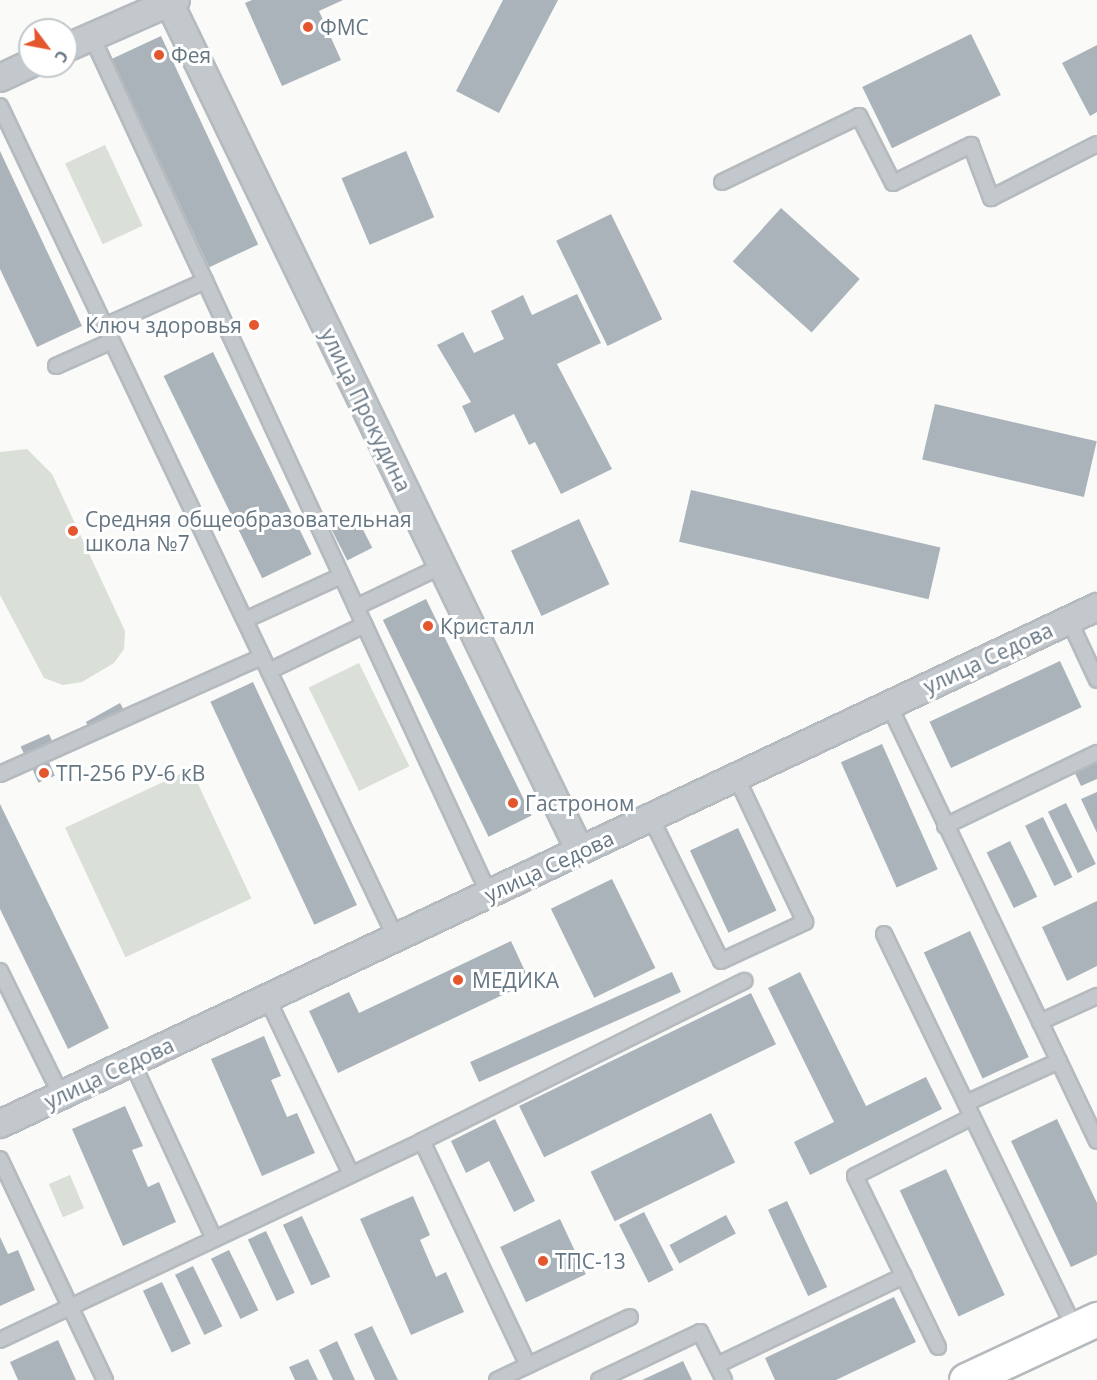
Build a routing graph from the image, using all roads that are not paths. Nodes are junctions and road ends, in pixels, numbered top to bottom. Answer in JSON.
{"nodes":[{"id":1,"x":171,"y":1,"type":"edge"},
{"id":2,"x":92,"y":37,"type":"junction"},
{"id":3,"x":78,"y":43,"type":"edge"},
{"id":4,"x":18,"y":70,"type":"edge"},
{"id":5,"x":0,"y":78,"type":"edge"},
{"id":6,"x":0,"y":106,"type":"edge"},
{"id":7,"x":1097,"y":144,"type":"edge"},
{"id":8,"x":722,"y":182,"type":"dead end"},
{"id":9,"x":205,"y":281,"type":"junction"},
{"id":10,"x":105,"y":326,"type":"junction"},
{"id":11,"x":112,"y":341,"type":"junction"},
{"id":12,"x":56,"y":366,"type":"dead end"},
{"id":13,"x":442,"y":566,"type":"junction"},
{"id":14,"x":341,"y":576,"type":"junction"},
{"id":15,"x":356,"y":607,"type":"junction"},
{"id":16,"x":1097,"y":607,"type":"edge"},
{"id":17,"x":245,"y":620,"type":"junction"},
{"id":18,"x":1069,"y":620,"type":"junction"},
{"id":19,"x":364,"y":625,"type":"junction"},
{"id":20,"x":262,"y":657,"type":"junction"},
{"id":21,"x":269,"y":671,"type":"junction"},
{"id":22,"x":1097,"y":680,"type":"edge"},
{"id":23,"x":889,"y":705,"type":"junction"},
{"id":24,"x":1097,"y":753,"type":"edge"},
{"id":25,"x":0,"y":774,"type":"edge"},
{"id":26,"x":736,"y":777,"type":"junction"},
{"id":27,"x":651,"y":818,"type":"junction"},
{"id":28,"x":945,"y":826,"type":"junction"},
{"id":29,"x":580,"y":851,"type":"junction"},
{"id":30,"x":489,"y":894,"type":"junction"},
{"id":31,"x":884,"y":934,"type":"dead end"},
{"id":32,"x":396,"y":938,"type":"junction"},
{"id":33,"x":0,"y":971,"type":"edge"},
{"id":34,"x":744,"y":981,"type":"dead end"},
{"id":35,"x":1097,"y":996,"type":"edge"},
{"id":36,"x":267,"y":998,"type":"junction"},
{"id":37,"x":1040,"y":1022,"type":"junction"},
{"id":38,"x":1059,"y":1061,"type":"junction"},
{"id":39,"x":132,"y":1062,"type":"junction"},
{"id":40,"x":61,"y":1095,"type":"junction"},
{"id":41,"x":966,"y":1103,"type":"junction"},
{"id":42,"x":972,"y":1117,"type":"junction"},
{"id":43,"x":0,"y":1124,"type":"edge"},
{"id":44,"x":422,"y":1140,"type":"junction"},
{"id":45,"x":1097,"y":1141,"type":"edge"},
{"id":46,"x":0,"y":1159,"type":"edge"},
{"id":47,"x":351,"y":1174,"type":"junction"},
{"id":48,"x":214,"y":1239,"type":"junction"},
{"id":49,"x":904,"y":1276,"type":"junction"},
{"id":50,"x":70,"y":1306,"type":"junction"},
{"id":51,"x":630,"y":1317,"type":"dead end"},
{"id":52,"x":1086,"y":1324,"type":"edge"},
{"id":53,"x":0,"y":1340,"type":"edge"},
{"id":54,"x":938,"y":1347,"type":"dead end"},
{"id":55,"x":528,"y":1365,"type":"junction"},
{"id":56,"x":717,"y":1365,"type":"junction"},
{"id":57,"x":105,"y":1380,"type":"edge"},
{"id":58,"x":497,"y":1380,"type":"edge"},
{"id":59,"x":599,"y":1380,"type":"edge"},
{"id":60,"x":724,"y":1380,"type":"edge"},
{"id":61,"x":966,"y":1380,"type":"edge"}],
"edges":[{"from":1,"to":2,"type":"street"},
{"from":1,"to":13,"type":"street","name":"улица Прокудина"},
{"from":2,"to":3,"type":"street"},
{"from":2,"to":9,"type":"lane"},
{"from":4,"to":5,"type":"street"},
{"from":6,"to":10,"type":"lane"},
{"from":7,"to":8,"type":"lane"},
{"from":9,"to":10,"type":"lane"},
{"from":9,"to":14,"type":"lane"},
{"from":10,"to":11,"type":"lane"},
{"from":11,"to":12,"type":"lane"},
{"from":11,"to":17,"type":"lane"},
{"from":13,"to":15,"type":"lane"},
{"from":13,"to":29,"type":"street","name":"улица Прокудина"},
{"from":14,"to":15,"type":"lane"},
{"from":14,"to":17,"type":"lane"},
{"from":15,"to":19,"type":"lane"},
{"from":16,"to":18,"type":"street","name":"улица Седова"},
{"from":17,"to":20,"type":"lane"},
{"from":18,"to":22,"type":"lane"},
{"from":18,"to":23,"type":"street","name":"улица Седова"},
{"from":19,"to":21,"type":"lane"},
{"from":19,"to":30,"type":"lane"},
{"from":20,"to":21,"type":"lane"},
{"from":20,"to":25,"type":"lane"},
{"from":21,"to":32,"type":"lane"},
{"from":23,"to":26,"type":"street","name":"улица Седова"},
{"from":23,"to":28,"type":"lane"},
{"from":24,"to":28,"type":"lane"},
{"from":26,"to":27,"type":"street","name":"улица Седова"},
{"from":26,"to":27,"type":"lane"},
{"from":27,"to":29,"type":"street","name":"улица Седова"},
{"from":28,"to":37,"type":"lane"},
{"from":29,"to":30,"type":"street","name":"улица Седова"},
{"from":30,"to":32,"type":"street","name":"улица Седова"},
{"from":31,"to":41,"type":"lane"},
{"from":32,"to":36,"type":"street","name":"улица Седова"},
{"from":33,"to":40,"type":"lane"},
{"from":34,"to":44,"type":"lane"},
{"from":35,"to":37,"type":"lane"},
{"from":36,"to":39,"type":"street","name":"улица Седова"},
{"from":36,"to":47,"type":"lane"},
{"from":37,"to":38,"type":"lane"},
{"from":38,"to":41,"type":"lane"},
{"from":38,"to":45,"type":"lane"},
{"from":39,"to":40,"type":"street","name":"улица Седова"},
{"from":39,"to":48,"type":"lane"},
{"from":40,"to":43,"type":"street","name":"улица Седова"},
{"from":41,"to":42,"type":"lane"},
{"from":42,"to":49,"type":"lane"},
{"from":42,"to":52,"type":"lane"},
{"from":44,"to":47,"type":"lane"},
{"from":44,"to":55,"type":"lane"},
{"from":46,"to":50,"type":"lane"},
{"from":47,"to":48,"type":"lane"},
{"from":48,"to":50,"type":"lane"},
{"from":49,"to":54,"type":"lane"},
{"from":49,"to":56,"type":"lane"},
{"from":50,"to":53,"type":"lane"},
{"from":50,"to":57,"type":"lane"},
{"from":51,"to":55,"type":"lane"},
{"from":52,"to":61,"type":"main road"},
{"from":55,"to":58,"type":"lane"},
{"from":56,"to":59,"type":"lane"},
{"from":56,"to":60,"type":"lane"}]}
